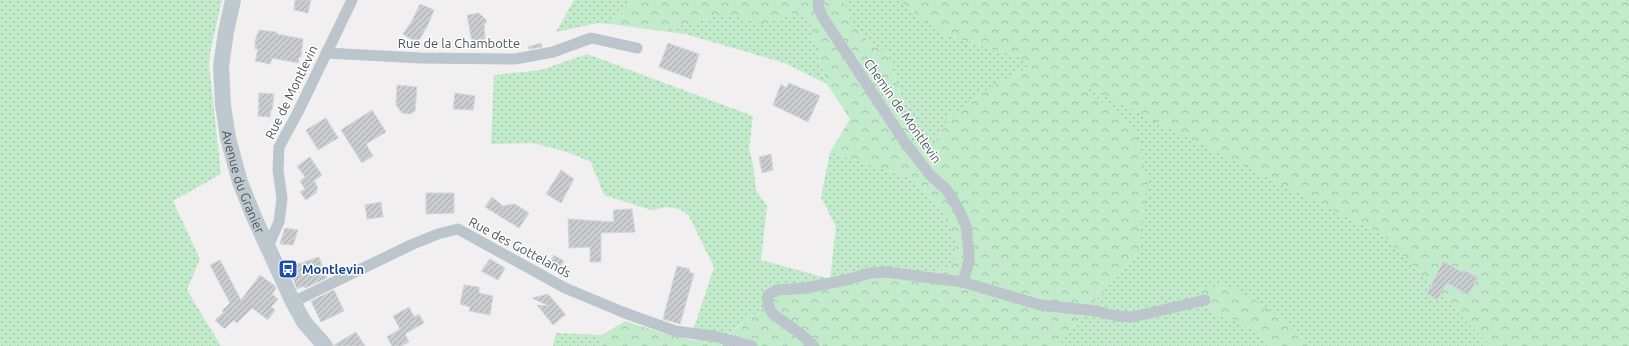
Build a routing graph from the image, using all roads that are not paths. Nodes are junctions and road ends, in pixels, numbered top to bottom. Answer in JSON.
{"nodes":[{"id":1,"x":233,"y":0,"type":"edge"},
{"id":2,"x":352,"y":0,"type":"edge"},
{"id":3,"x":819,"y":0,"type":"edge"},
{"id":4,"x":637,"y":48,"type":"dead end"},
{"id":5,"x":326,"y":52,"type":"junction"},
{"id":6,"x":268,"y":246,"type":"junction"},
{"id":7,"x":963,"y":282,"type":"junction"},
{"id":8,"x":1205,"y":300,"type":"dead end"},
{"id":9,"x":293,"y":302,"type":"junction"},
{"id":10,"x":325,"y":346,"type":"edge"},
{"id":11,"x":752,"y":346,"type":"edge"},
{"id":12,"x":814,"y":346,"type":"edge"}],
"edges":[{"from":1,"to":6,"type":"main road","name":"Avenue du Granier"},
{"from":2,"to":5,"type":"street","name":"Rue de Montlevin"},
{"from":3,"to":7,"type":"street","name":"Chemin de Montlevin"},
{"from":4,"to":5,"type":"street","name":"Rue de la Chambotte"},
{"from":5,"to":6,"type":"street","name":"Rue de Montlevin"},
{"from":6,"to":9,"type":"main road","name":"Avenue du Granier"},
{"from":7,"to":8,"type":"street"},
{"from":7,"to":12,"type":"street"},
{"from":9,"to":10,"type":"main road","name":"Avenue du Granier"},
{"from":9,"to":11,"type":"street","name":"Rue des Gottelands"}]}
